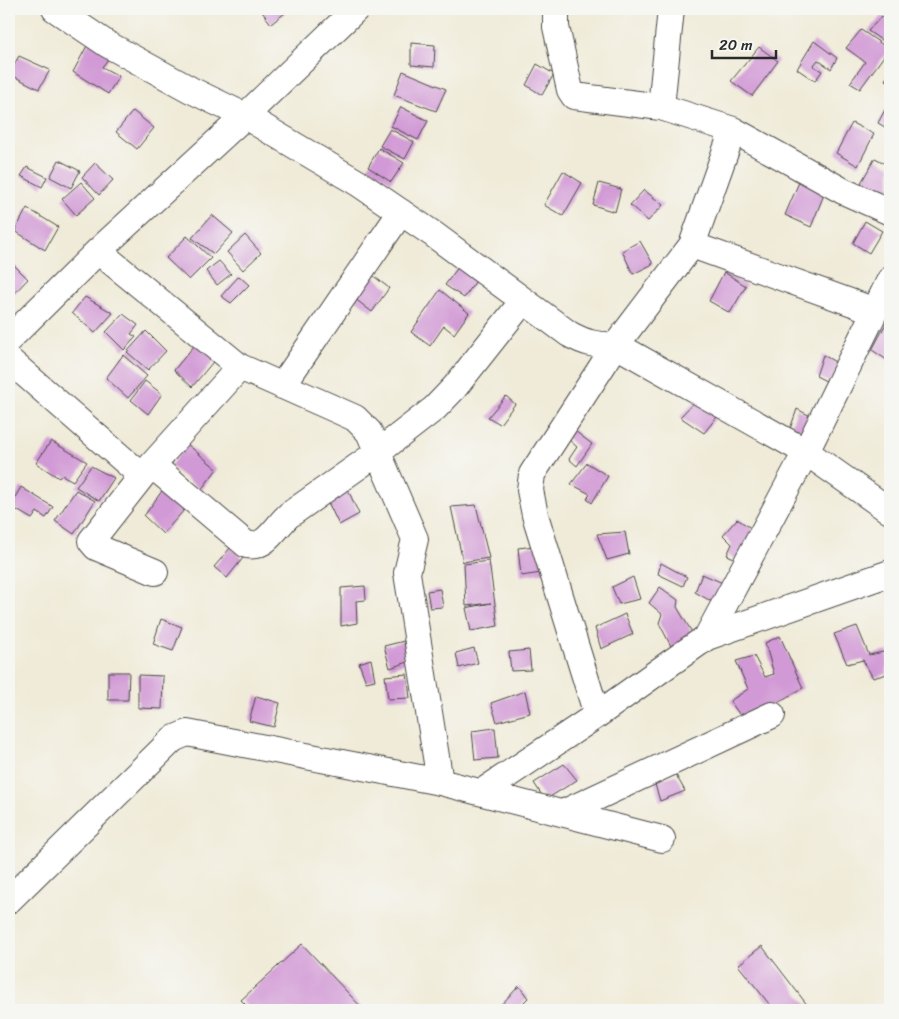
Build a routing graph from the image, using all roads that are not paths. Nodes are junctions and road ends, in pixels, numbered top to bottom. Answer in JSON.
{"nodes":[{"id":1,"x":55,"y":9,"type":"edge"},
{"id":2,"x":356,"y":9,"type":"edge"},
{"id":3,"x":556,"y":9,"type":"edge"},
{"id":4,"x":671,"y":9,"type":"edge"},
{"id":5,"x":661,"y":107,"type":"junction"},
{"id":6,"x":244,"y":116,"type":"junction"},
{"id":7,"x":733,"y":130,"type":"junction"},
{"id":8,"x":401,"y":212,"type":"junction"},
{"id":9,"x":890,"y":212,"type":"edge"},
{"id":10,"x":692,"y":245,"type":"junction"},
{"id":11,"x":98,"y":251,"type":"junction"},
{"id":12,"x":890,"y":280,"type":"edge"},
{"id":13,"x":523,"y":301,"type":"junction"},
{"id":14,"x":875,"y":311,"type":"junction"},
{"id":15,"x":9,"y":340,"type":"edge"},
{"id":16,"x":616,"y":345,"type":"junction"},
{"id":17,"x":9,"y":360,"type":"edge"},
{"id":18,"x":240,"y":367,"type":"junction"},
{"id":19,"x":282,"y":386,"type":"junction"},
{"id":20,"x":806,"y":452,"type":"junction"},
{"id":21,"x":377,"y":453,"type":"junction"},
{"id":22,"x":147,"y":471,"type":"junction"},
{"id":23,"x":890,"y":511,"type":"edge"},
{"id":24,"x":155,"y":572,"type":"dead end"},
{"id":25,"x":890,"y":573,"type":"edge"},
{"id":26,"x":707,"y":637,"type":"junction"},
{"id":27,"x":597,"y":715,"type":"junction"},
{"id":28,"x":772,"y":715,"type":"dead end"},
{"id":29,"x":440,"y":782,"type":"junction"},
{"id":30,"x":482,"y":792,"type":"junction"},
{"id":31,"x":563,"y":813,"type":"junction"},
{"id":32,"x":662,"y":839,"type":"dead end"},
{"id":33,"x":9,"y":900,"type":"edge"}],
"edges":[{"from":1,"to":6,"type":"street"},
{"from":2,"to":6,"type":"street"},
{"from":3,"to":5,"type":"street"},
{"from":4,"to":5,"type":"street"},
{"from":5,"to":7,"type":"street"},
{"from":6,"to":8,"type":"street"},
{"from":6,"to":11,"type":"street"},
{"from":7,"to":9,"type":"street"},
{"from":7,"to":10,"type":"street"},
{"from":8,"to":13,"type":"street"},
{"from":8,"to":19,"type":"street"},
{"from":10,"to":14,"type":"street"},
{"from":10,"to":16,"type":"street"},
{"from":11,"to":15,"type":"street"},
{"from":11,"to":18,"type":"street"},
{"from":12,"to":14,"type":"street"},
{"from":13,"to":16,"type":"street"},
{"from":13,"to":21,"type":"street"},
{"from":14,"to":20,"type":"street"},
{"from":16,"to":20,"type":"street"},
{"from":16,"to":27,"type":"street"},
{"from":17,"to":22,"type":"street"},
{"from":18,"to":19,"type":"street"},
{"from":18,"to":22,"type":"street"},
{"from":19,"to":21,"type":"street"},
{"from":20,"to":23,"type":"street"},
{"from":20,"to":26,"type":"street"},
{"from":21,"to":22,"type":"street"},
{"from":21,"to":29,"type":"street"},
{"from":22,"to":24,"type":"street"},
{"from":25,"to":26,"type":"street"},
{"from":26,"to":27,"type":"street"},
{"from":27,"to":30,"type":"street"},
{"from":28,"to":31,"type":"street"},
{"from":29,"to":30,"type":"street"},
{"from":29,"to":33,"type":"street"},
{"from":30,"to":31,"type":"street"},
{"from":31,"to":32,"type":"street"}]}
